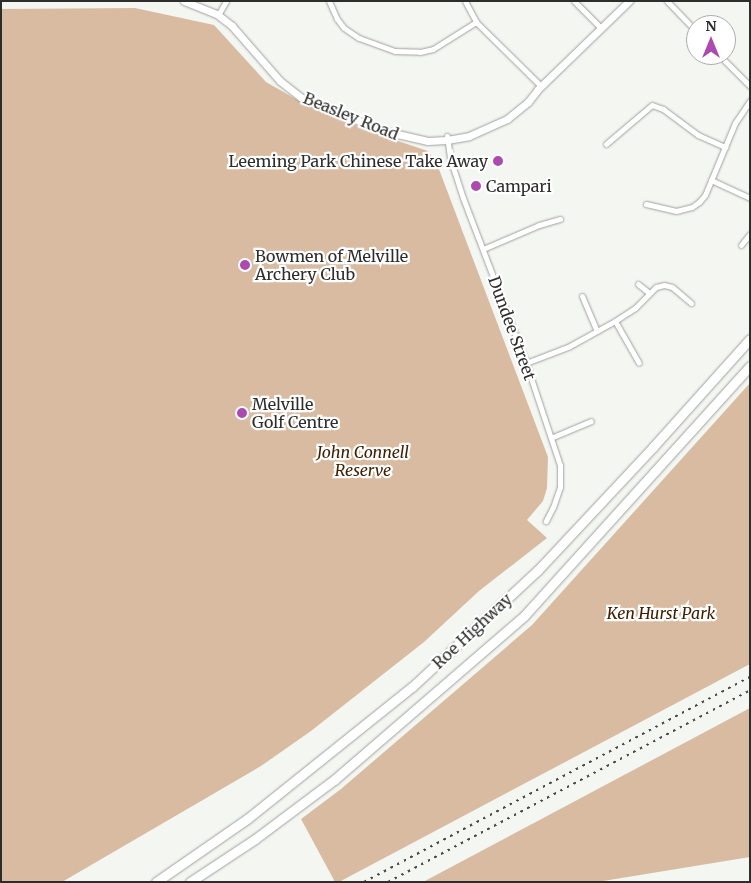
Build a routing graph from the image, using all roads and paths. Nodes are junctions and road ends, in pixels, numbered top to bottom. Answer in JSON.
{"nodes":[{"id":1,"x":184,"y":1,"type":"edge"},
{"id":2,"x":199,"y":1,"type":"edge"},
{"id":3,"x":226,"y":1,"type":"edge"},
{"id":4,"x":329,"y":1,"type":"edge"},
{"id":5,"x":465,"y":1,"type":"edge"},
{"id":6,"x":574,"y":1,"type":"edge"},
{"id":7,"x":629,"y":1,"type":"edge"},
{"id":8,"x":667,"y":1,"type":"edge"},
{"id":9,"x":219,"y":13,"type":"junction"},
{"id":10,"x":686,"y":21,"type":"edge"},
{"id":11,"x":476,"y":22,"type":"junction"},
{"id":12,"x":601,"y":28,"type":"junction"},
{"id":13,"x":729,"y":65,"type":"edge"},
{"id":14,"x":750,"y":86,"type":"edge"},
{"id":15,"x":539,"y":87,"type":"junction"},
{"id":16,"x":750,"y":102,"type":"edge"},
{"id":17,"x":447,"y":138,"type":"junction"},
{"id":18,"x":606,"y":144,"type":"dead end"},
{"id":19,"x":725,"y":147,"type":"junction"},
{"id":20,"x":712,"y":180,"type":"junction"},
{"id":21,"x":750,"y":198,"type":"edge"},
{"id":22,"x":646,"y":204,"type":"dead end"},
{"id":23,"x":560,"y":219,"type":"dead end"},
{"id":24,"x":750,"y":234,"type":"edge"},
{"id":25,"x":741,"y":246,"type":"dead end"},
{"id":26,"x":483,"y":248,"type":"junction"},
{"id":27,"x":638,"y":284,"type":"dead end"},
{"id":28,"x":649,"y":293,"type":"junction"},
{"id":29,"x":582,"y":296,"type":"dead end"},
{"id":30,"x":691,"y":303,"type":"dead end"},
{"id":31,"x":615,"y":321,"type":"junction"},
{"id":32,"x":597,"y":331,"type":"junction"},
{"id":33,"x":750,"y":339,"type":"edge"},
{"id":34,"x":526,"y":363,"type":"junction"},
{"id":35,"x":639,"y":363,"type":"dead end"},
{"id":36,"x":750,"y":366,"type":"edge"},
{"id":37,"x":591,"y":421,"type":"dead end"},
{"id":38,"x":553,"y":437,"type":"junction"},
{"id":39,"x":546,"y":521,"type":"dead end"},
{"id":40,"x":156,"y":882,"type":"edge"},
{"id":41,"x":190,"y":882,"type":"edge"}],
"edges":[{"from":1,"to":9,"type":"main road","name":"Beasley Road"},
{"from":2,"to":9,"type":"main road","name":"Beasley Road"},
{"from":3,"to":9,"type":"street"},
{"from":4,"to":11,"type":"street"},
{"from":5,"to":11,"type":"street"},
{"from":6,"to":12,"type":"street"},
{"from":7,"to":12,"type":"main road","name":"Beasley Road"},
{"from":8,"to":10,"type":"street"},
{"from":9,"to":17,"type":"main road","name":"Beasley Road"},
{"from":11,"to":15,"type":"street"},
{"from":12,"to":15,"type":"main road","name":"Beasley Road"},
{"from":13,"to":14,"type":"street"},
{"from":15,"to":17,"type":"main road","name":"Beasley Road"},
{"from":16,"to":19,"type":"street"},
{"from":17,"to":26,"type":"street","name":"Dundee Street"},
{"from":18,"to":19,"type":"street"},
{"from":19,"to":20,"type":"street"},
{"from":20,"to":21,"type":"street"},
{"from":20,"to":22,"type":"street"},
{"from":23,"to":26,"type":"street"},
{"from":24,"to":25,"type":"street"},
{"from":26,"to":34,"type":"street","name":"Dundee Street"},
{"from":27,"to":28,"type":"street"},
{"from":28,"to":30,"type":"street"},
{"from":28,"to":31,"type":"street"},
{"from":29,"to":32,"type":"street"},
{"from":31,"to":32,"type":"street"},
{"from":31,"to":35,"type":"street"},
{"from":32,"to":34,"type":"street"},
{"from":33,"to":40,"type":"highway","name":"Roe Highway"},
{"from":34,"to":38,"type":"street","name":"Dundee Street"},
{"from":36,"to":41,"type":"highway","name":"Roe Highway"},
{"from":37,"to":38,"type":"street"},
{"from":38,"to":39,"type":"street","name":"Dundee Street"}]}
